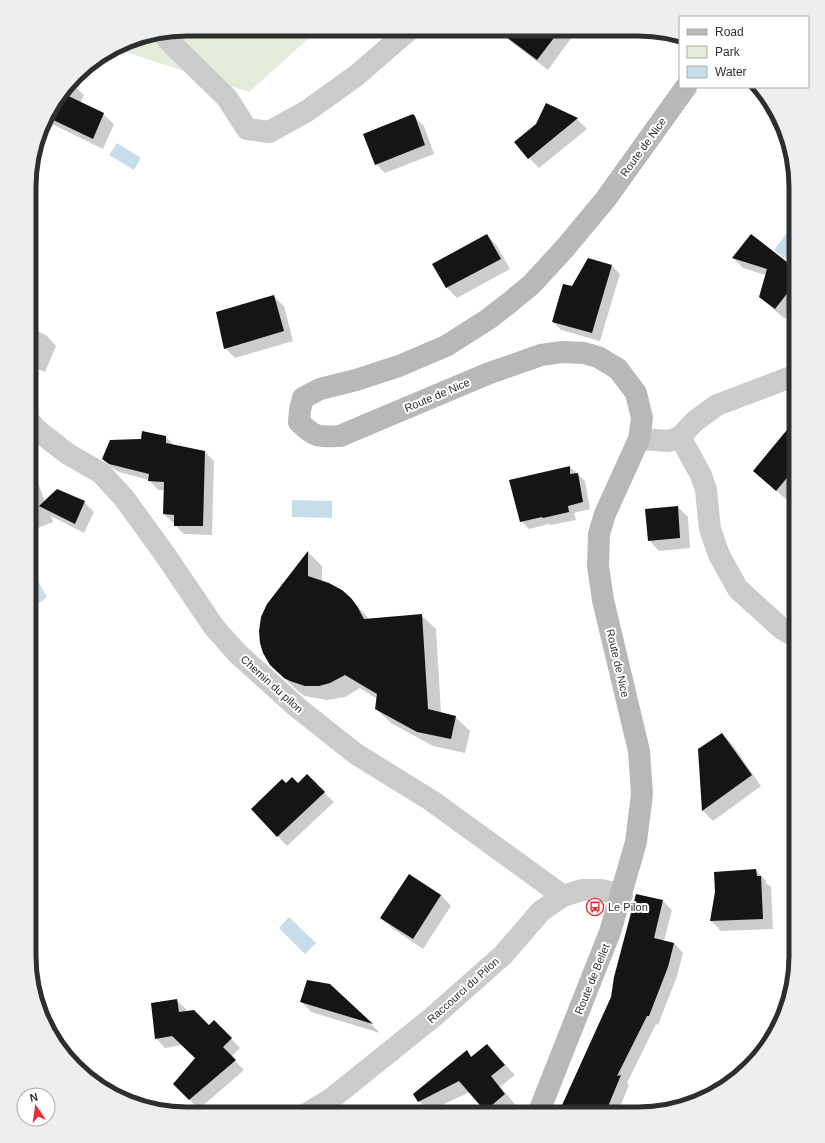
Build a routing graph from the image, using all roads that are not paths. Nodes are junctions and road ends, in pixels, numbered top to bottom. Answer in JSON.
{"nodes":[{"id":1,"x":402,"y":36,"type":"edge"},
{"id":2,"x":166,"y":37,"type":"edge"},
{"id":3,"x":685,"y":88,"type":"edge"},
{"id":4,"x":789,"y":378,"type":"edge"},
{"id":5,"x":36,"y":429,"type":"edge"},
{"id":6,"x":680,"y":437,"type":"junction"},
{"id":7,"x":639,"y":439,"type":"junction"},
{"id":8,"x":789,"y":634,"type":"edge"},
{"id":9,"x":636,"y":842,"type":"joint"},
{"id":10,"x":622,"y":895,"type":"junction"},
{"id":11,"x":563,"y":896,"type":"junction"},
{"id":12,"x":317,"y":1107,"type":"edge"},
{"id":13,"x":541,"y":1107,"type":"edge"}],
"edges":[{"from":1,"to":2,"type":"street"},
{"from":3,"to":7,"type":"main road","name":"Route de Nice"},
{"from":4,"to":6,"type":"street"},
{"from":5,"to":11,"type":"street","name":"Chemin du pilon"},
{"from":6,"to":7,"type":"street"},
{"from":6,"to":8,"type":"street"},
{"from":7,"to":9,"type":"main road","name":"Route de Nice"},
{"from":9,"to":10,"type":"main road","name":"Route de Bellet"},
{"from":10,"to":11,"type":"street","name":"Raccourci du Pilon"},
{"from":10,"to":13,"type":"main road","name":"Route de Bellet"},
{"from":11,"to":12,"type":"street","name":"Raccourci du Pilon"}]}
